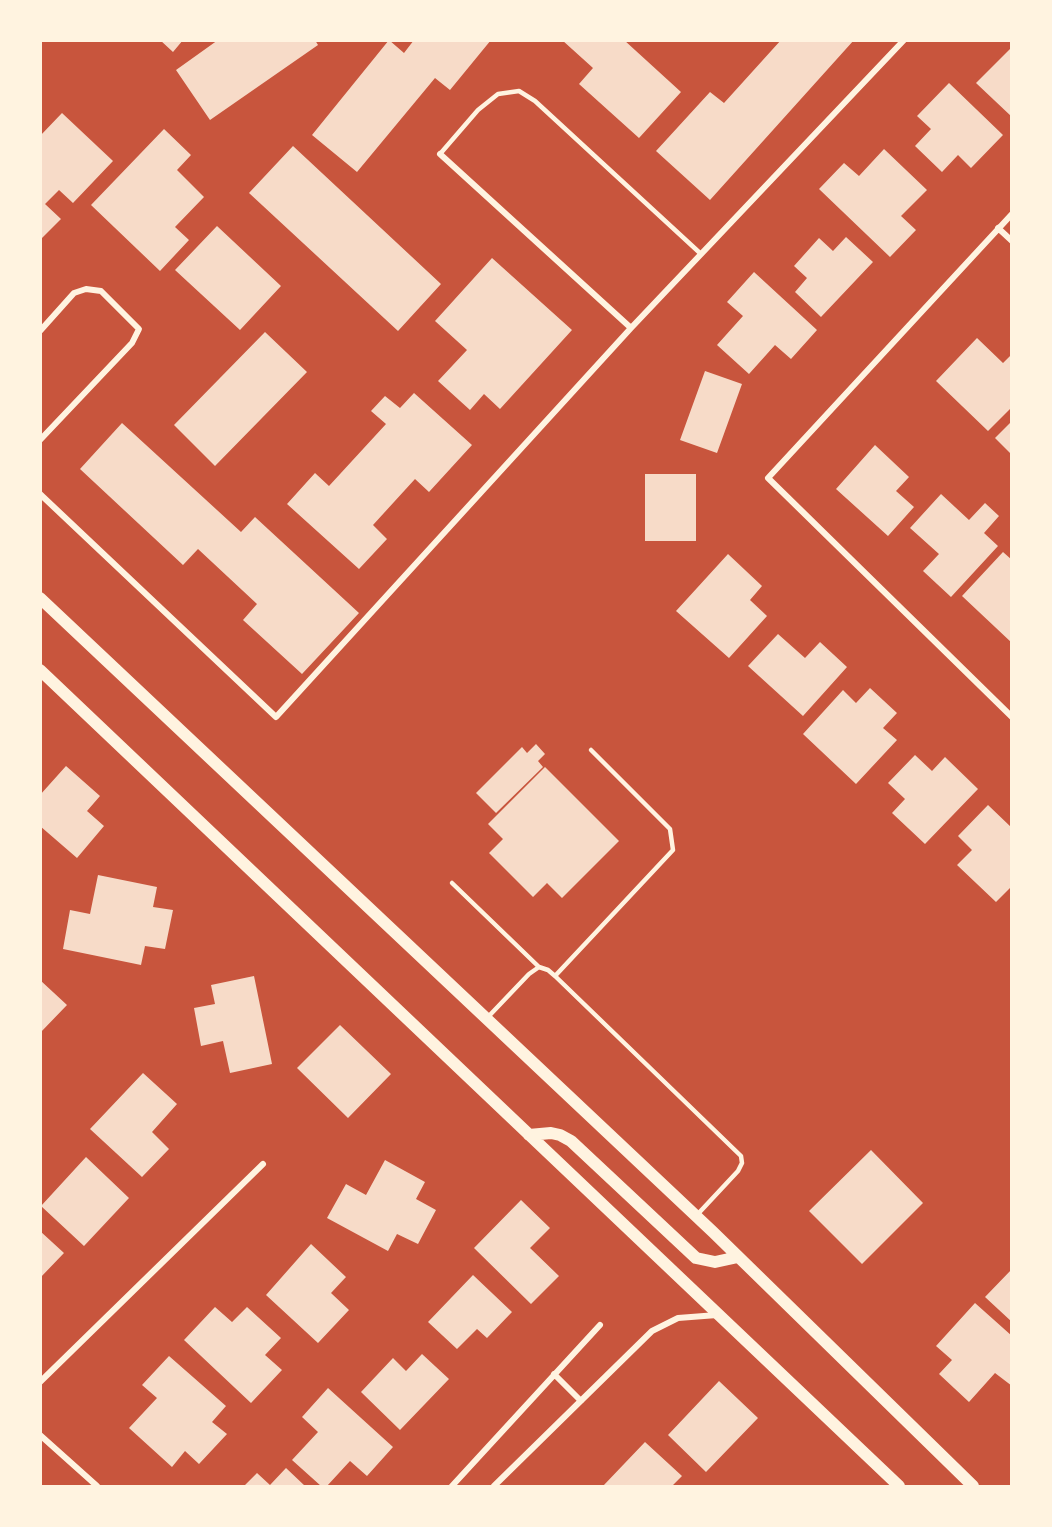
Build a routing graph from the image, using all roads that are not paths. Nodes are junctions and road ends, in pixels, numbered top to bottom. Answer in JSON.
{"nodes":[{"id":1,"x":903,"y":40,"type":"edge"},
{"id":2,"x":440,"y":154,"type":"joint"},
{"id":3,"x":1011,"y":214,"type":"edge"},
{"id":4,"x":998,"y":228,"type":"junction"},
{"id":5,"x":1011,"y":241,"type":"edge"},
{"id":6,"x":701,"y":254,"type":"junction"},
{"id":7,"x":630,"y":328,"type":"junction"},
{"id":8,"x":40,"y":331,"type":"edge"},
{"id":9,"x":40,"y":440,"type":"edge"},
{"id":10,"x":40,"y":494,"type":"edge"},
{"id":11,"x":40,"y":598,"type":"edge"},
{"id":12,"x":40,"y":670,"type":"edge"},
{"id":13,"x":1011,"y":717,"type":"edge"},
{"id":14,"x":591,"y":750,"type":"dead end"},
{"id":15,"x":452,"y":883,"type":"dead end"},
{"id":16,"x":539,"y":967,"type":"junction"},
{"id":17,"x":555,"y":976,"type":"junction"},
{"id":18,"x":487,"y":1019,"type":"junction"},
{"id":19,"x":529,"y":1135,"type":"junction"},
{"id":20,"x":263,"y":1164,"type":"dead end"},
{"id":21,"x":696,"y":1217,"type":"junction"},
{"id":22,"x":738,"y":1257,"type":"junction"},
{"id":23,"x":718,"y":1315,"type":"junction"},
{"id":24,"x":600,"y":1324,"type":"dead end"},
{"id":25,"x":554,"y":1374,"type":"junction"},
{"id":26,"x":40,"y":1382,"type":"edge"},
{"id":27,"x":581,"y":1401,"type":"junction"},
{"id":28,"x":40,"y":1436,"type":"edge"},
{"id":29,"x":97,"y":1486,"type":"edge"},
{"id":30,"x":452,"y":1486,"type":"edge"},
{"id":31,"x":494,"y":1486,"type":"edge"},
{"id":32,"x":899,"y":1486,"type":"edge"},
{"id":33,"x":973,"y":1486,"type":"edge"}],
"edges":[{"from":1,"to":6,"type":"street"},
{"from":2,"to":6,"type":"lane"},
{"from":2,"to":7,"type":"street"},
{"from":3,"to":4,"type":"street"},
{"from":4,"to":5,"type":"street"},
{"from":4,"to":13,"type":"street"},
{"from":6,"to":7,"type":"street"},
{"from":7,"to":10,"type":"street"},
{"from":8,"to":9,"type":"street"},
{"from":11,"to":18,"type":"main road"},
{"from":12,"to":19,"type":"main road"},
{"from":14,"to":17,"type":"lane"},
{"from":15,"to":16,"type":"lane"},
{"from":16,"to":17,"type":"lane"},
{"from":16,"to":18,"type":"lane"},
{"from":17,"to":21,"type":"lane"},
{"from":18,"to":21,"type":"main road"},
{"from":19,"to":22,"type":"main road"},
{"from":19,"to":23,"type":"main road"},
{"from":20,"to":26,"type":"street"},
{"from":21,"to":22,"type":"main road"},
{"from":22,"to":33,"type":"main road"},
{"from":23,"to":27,"type":"street"},
{"from":23,"to":32,"type":"main road"},
{"from":24,"to":25,"type":"street"},
{"from":25,"to":27,"type":"street"},
{"from":25,"to":30,"type":"street"},
{"from":27,"to":31,"type":"street"},
{"from":28,"to":29,"type":"street"}]}
